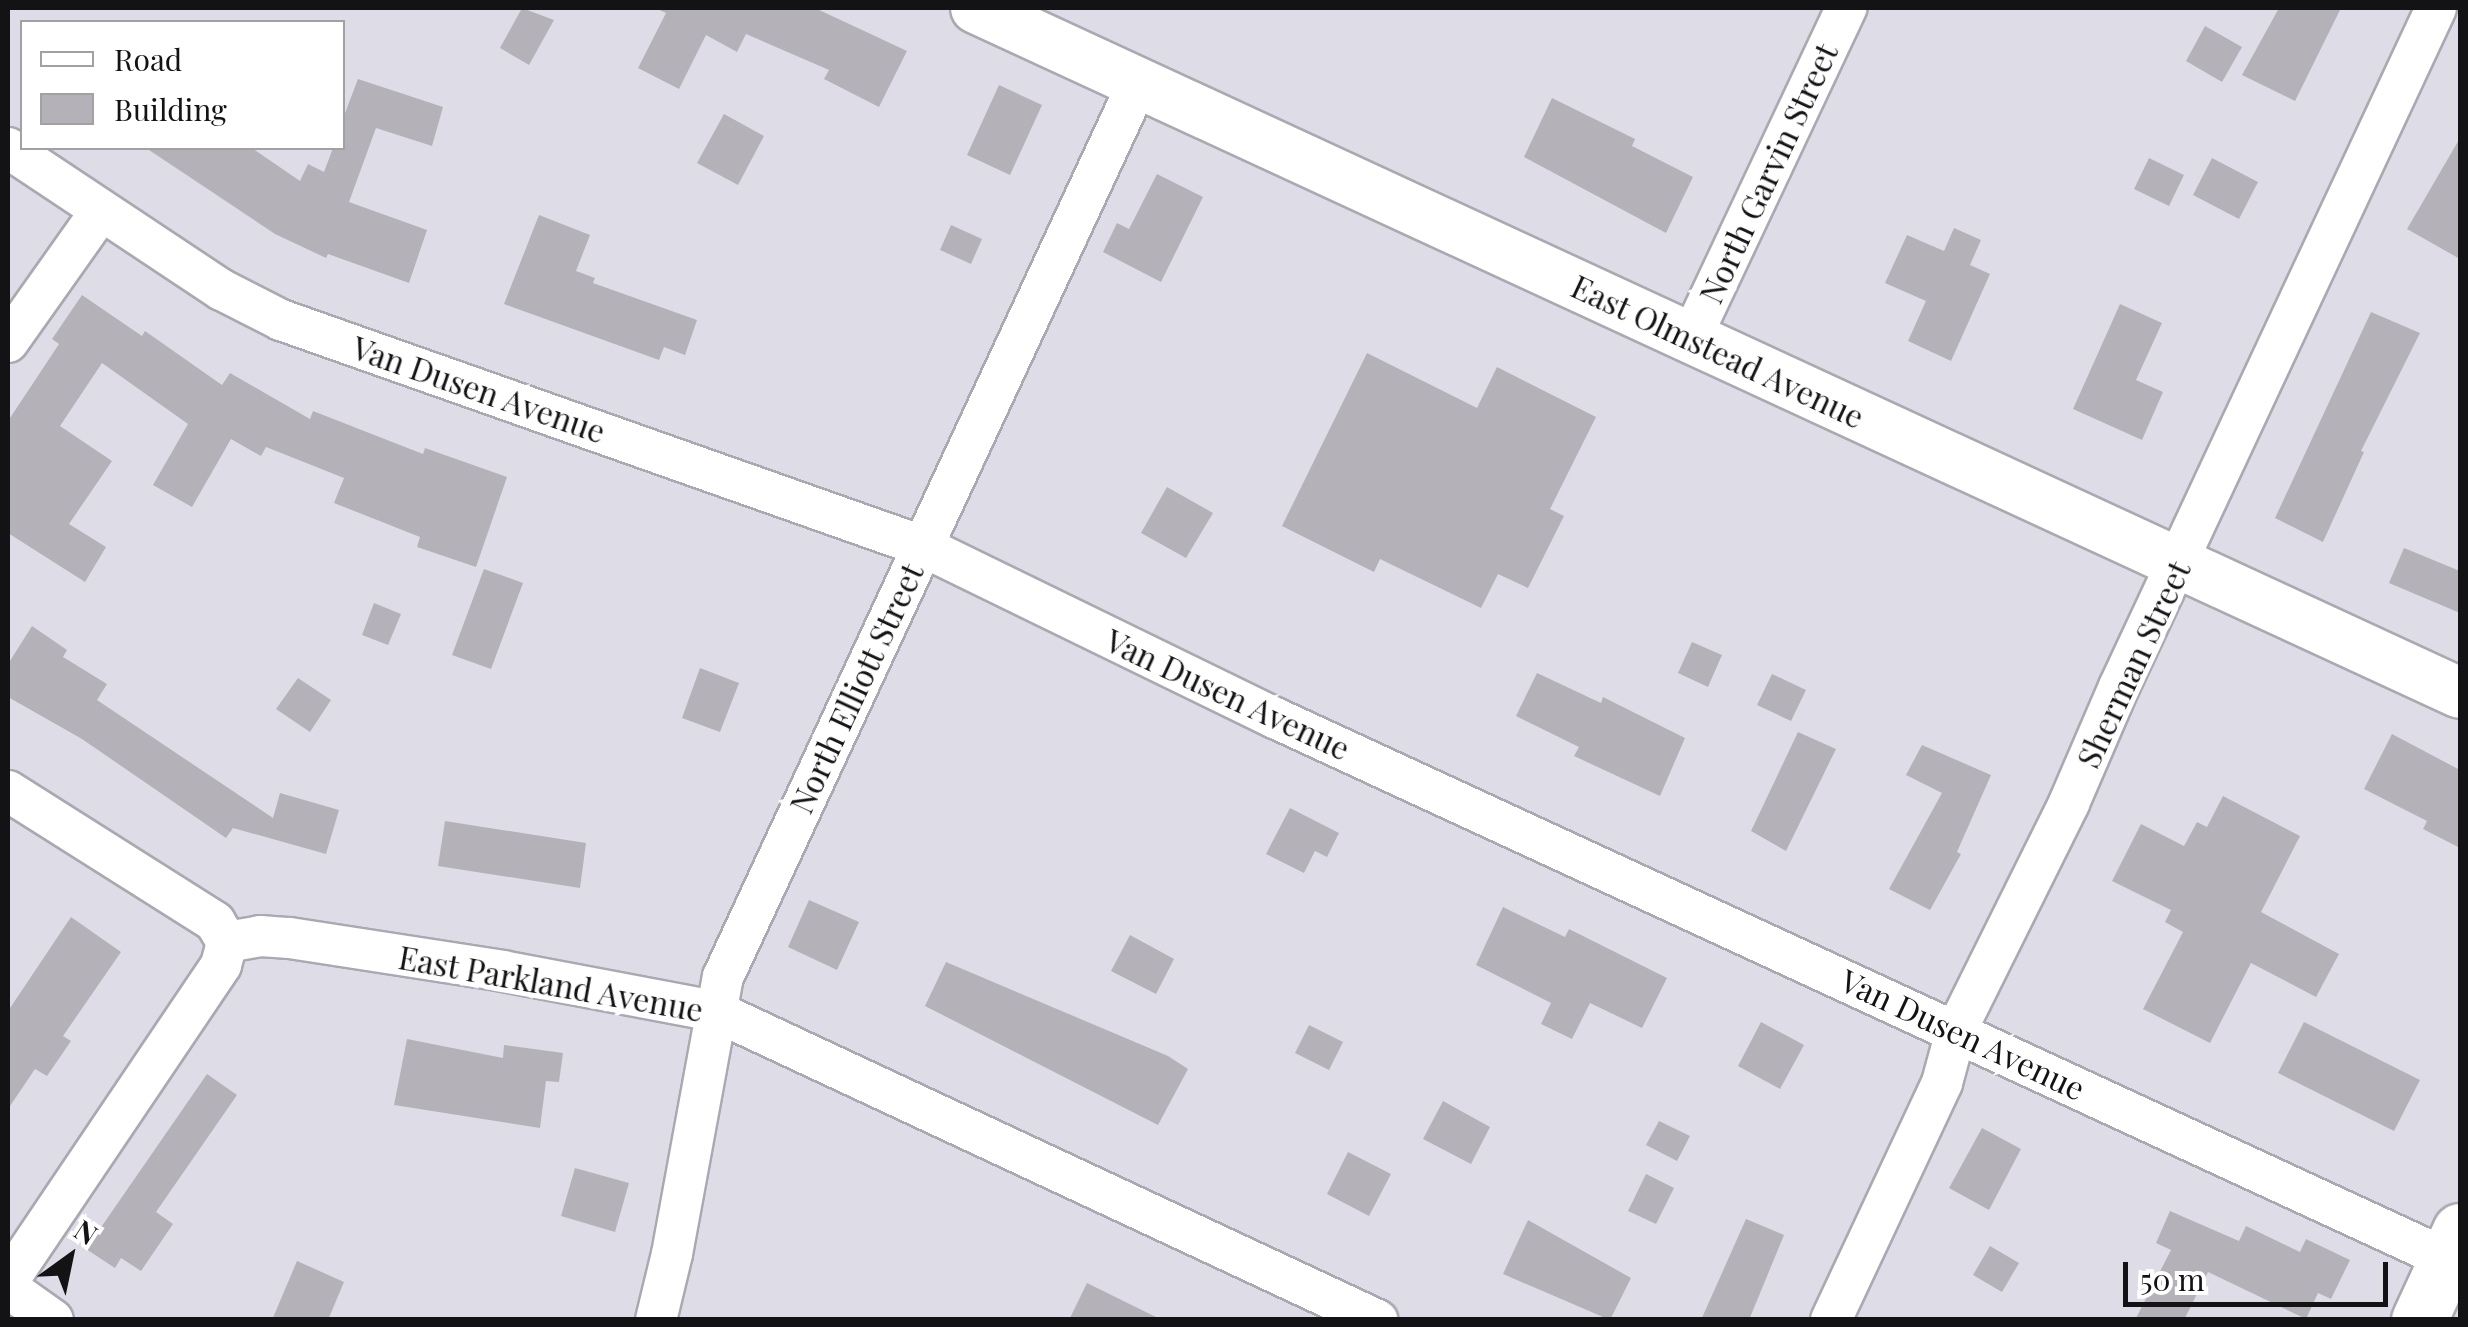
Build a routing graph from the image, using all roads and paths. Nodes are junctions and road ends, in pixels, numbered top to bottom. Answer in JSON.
{"nodes":[{"id":1,"x":976,"y":8,"type":"edge"},
{"id":2,"x":1846,"y":8,"type":"edge"},
{"id":3,"x":2436,"y":8,"type":"edge"},
{"id":4,"x":1138,"y":82,"type":"junction"},
{"id":5,"x":8,"y":148,"type":"edge"},
{"id":6,"x":100,"y":212,"type":"junction"},
{"id":7,"x":1690,"y":338,"type":"junction"},
{"id":8,"x":8,"y":342,"type":"edge"},
{"id":9,"x":922,"y":546,"type":"junction"},
{"id":10,"x":2179,"y":563,"type":"junction"},
{"id":11,"x":2460,"y":693,"type":"edge"},
{"id":12,"x":8,"y":791,"type":"edge"},
{"id":13,"x":227,"y":942,"type":"junction"},
{"id":14,"x":715,"y":1011,"type":"junction"},
{"id":15,"x":1956,"y":1031,"type":"junction"},
{"id":16,"x":2454,"y":1245,"type":"edge"},
{"id":17,"x":8,"y":1285,"type":"edge"},
{"id":18,"x":53,"y":1320,"type":"edge"},
{"id":19,"x":656,"y":1320,"type":"edge"},
{"id":20,"x":1378,"y":1320,"type":"edge"},
{"id":21,"x":1831,"y":1320,"type":"edge"},
{"id":22,"x":2419,"y":1320,"type":"edge"}],
"edges":[{"from":1,"to":4,"type":"street","name":"East Olmstead Avenue"},
{"from":2,"to":7,"type":"street","name":"North Garvin Street"},
{"from":3,"to":10,"type":"street","name":"Sherman Street"},
{"from":4,"to":7,"type":"street","name":"East Olmstead Avenue"},
{"from":4,"to":9,"type":"street","name":"North Elliott Street"},
{"from":5,"to":6,"type":"street","name":"Van Dusen Avenue"},
{"from":6,"to":8,"type":"street"},
{"from":6,"to":9,"type":"street","name":"Van Dusen Avenue"},
{"from":7,"to":10,"type":"street","name":"East Olmstead Avenue"},
{"from":9,"to":14,"type":"street","name":"North Elliott Street"},
{"from":9,"to":15,"type":"street","name":"Van Dusen Avenue"},
{"from":10,"to":11,"type":"street","name":"East Olmstead Avenue"},
{"from":10,"to":15,"type":"street","name":"Sherman Street"},
{"from":12,"to":13,"type":"street"},
{"from":13,"to":14,"type":"street","name":"East Parkland Avenue"},
{"from":13,"to":17,"type":"street"},
{"from":14,"to":19,"type":"street","name":"North Elliott Street"},
{"from":14,"to":20,"type":"street","name":"East Parkland Avenue"},
{"from":15,"to":16,"type":"street","name":"Van Dusen Avenue"},
{"from":15,"to":21,"type":"street","name":"Sherman Street"},
{"from":16,"to":22,"type":"main road"},
{"from":17,"to":18,"type":"street"}]}
